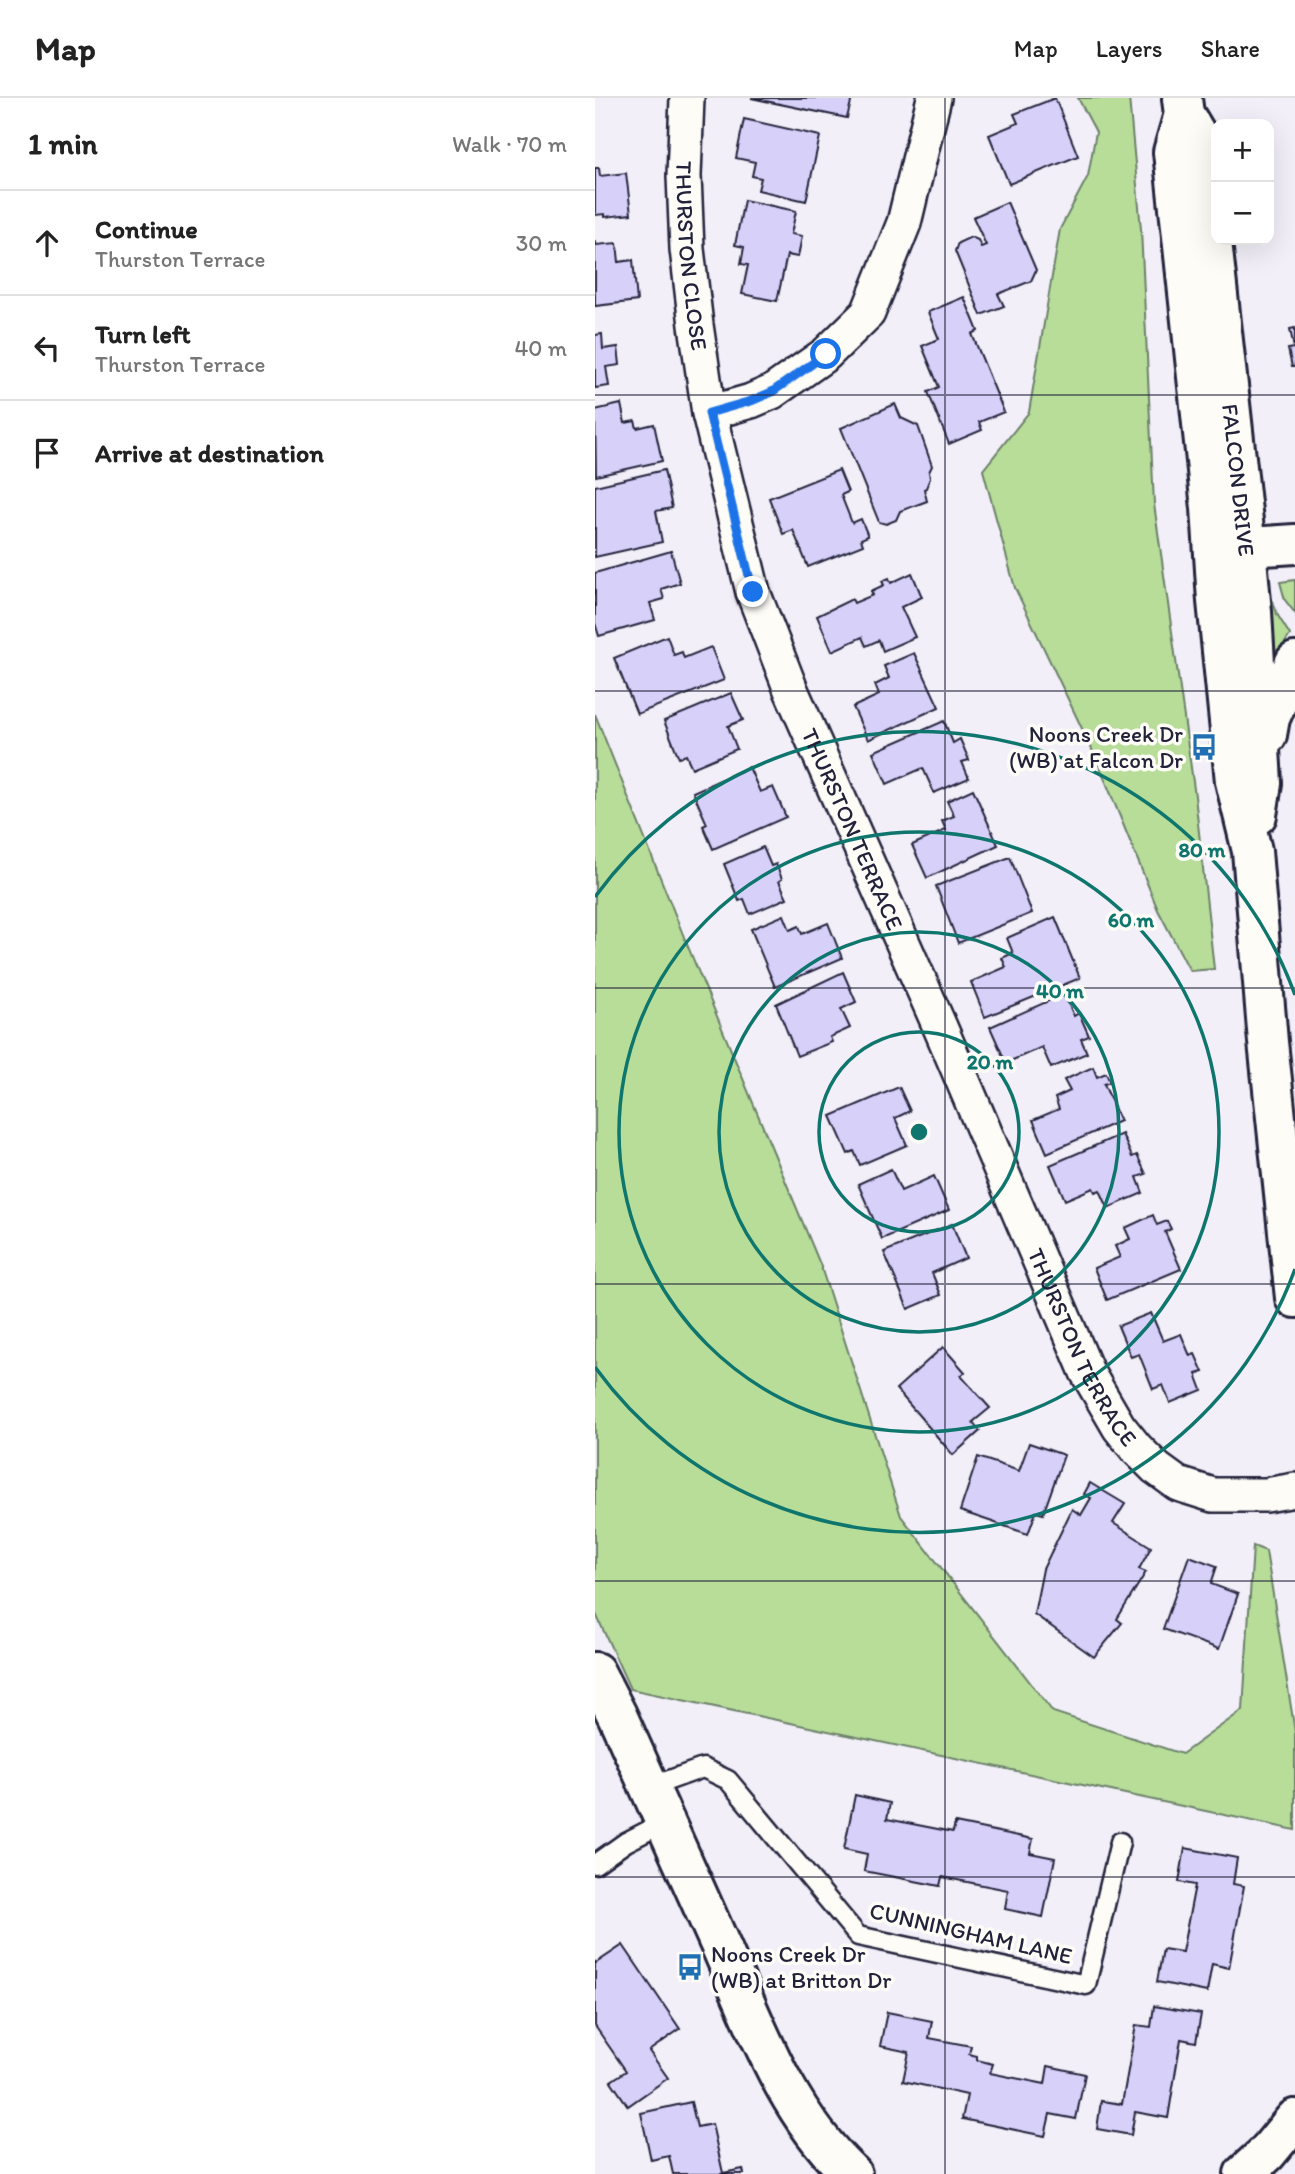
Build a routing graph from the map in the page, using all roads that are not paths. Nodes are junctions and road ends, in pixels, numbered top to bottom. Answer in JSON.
{"nodes":[{"id":1,"x":687,"y":98,"type":"edge"},
{"id":2,"x":934,"y":98,"type":"edge"},
{"id":3,"x":1183,"y":106,"type":"edge"},
{"id":4,"x":709,"y":413,"type":"junction"},
{"id":5,"x":1295,"y":544,"type":"edge"},
{"id":6,"x":1230,"y":549,"type":"junction"},
{"id":7,"x":1295,"y":662,"type":"edge"},
{"id":8,"x":1262,"y":783,"type":"junction"},
{"id":9,"x":1252,"y":851,"type":"junction"},
{"id":10,"x":1295,"y":1298,"type":"edge"},
{"id":11,"x":1295,"y":1490,"type":"edge"},
{"id":12,"x":595,"y":1672,"type":"edge"},
{"id":13,"x":650,"y":1787,"type":"junction"},
{"id":14,"x":665,"y":1822,"type":"junction"},
{"id":15,"x":1120,"y":1842,"type":"dead end"},
{"id":16,"x":595,"y":1864,"type":"edge"},
{"id":17,"x":1295,"y":2119,"type":"edge"},
{"id":18,"x":852,"y":2174,"type":"edge"},
{"id":19,"x":1244,"y":2174,"type":"edge"}],
"edges":[{"from":1,"to":4,"type":"street","name":"THURSTON CLOSE"},
{"from":2,"to":4,"type":"street"},
{"from":3,"to":6,"type":"street","name":"FALCON DRIVE"},
{"from":4,"to":11,"type":"street","name":"THURSTON TERRACE"},
{"from":5,"to":6,"type":"street"},
{"from":6,"to":8,"type":"street","name":"FALCON DRIVE"},
{"from":6,"to":9,"type":"street"},
{"from":7,"to":8,"type":"street"},
{"from":8,"to":9,"type":"street","name":"FALCON DRIVE"},
{"from":9,"to":10,"type":"street"},
{"from":12,"to":13,"type":"street"},
{"from":13,"to":14,"type":"street"},
{"from":13,"to":15,"type":"lane","name":"CUNNINGHAM LANE"},
{"from":14,"to":16,"type":"lane"},
{"from":14,"to":18,"type":"street"},
{"from":17,"to":19,"type":"street"}]}
